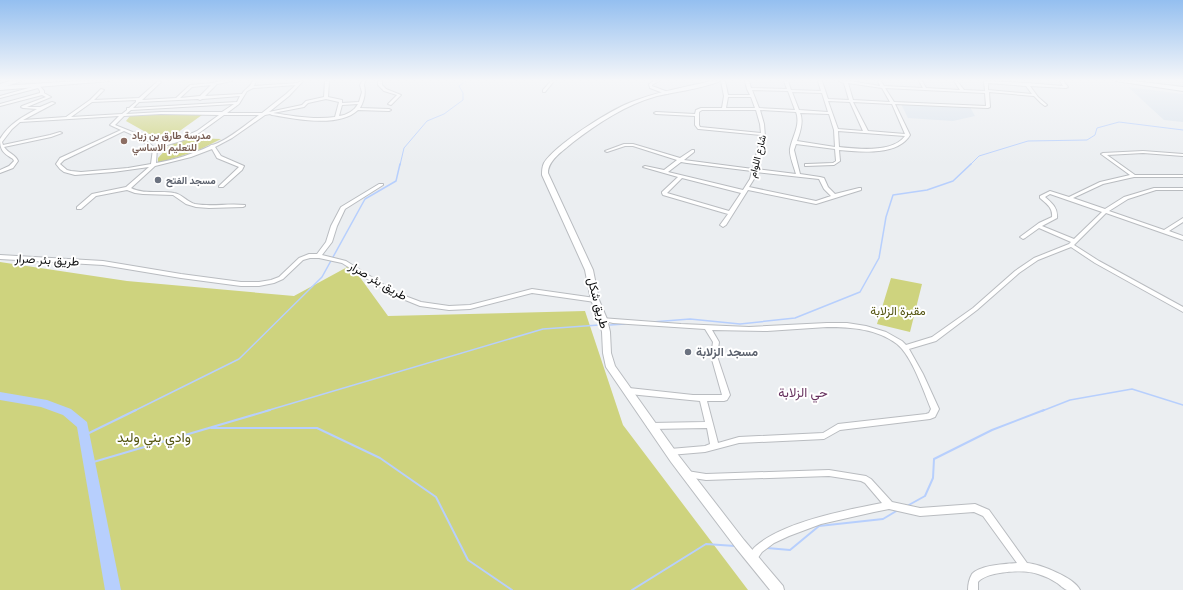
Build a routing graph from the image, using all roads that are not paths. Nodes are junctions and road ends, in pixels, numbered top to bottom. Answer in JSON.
{"nodes":[{"id":1,"x":42,"y":109,"type":"edge"},
{"id":2,"x":80,"y":109,"type":"edge"},
{"id":3,"x":152,"y":109,"type":"edge"},
{"id":4,"x":191,"y":109,"type":"edge"},
{"id":5,"x":231,"y":109,"type":"edge"},
{"id":6,"x":271,"y":109,"type":"edge"},
{"id":7,"x":291,"y":109,"type":"edge"},
{"id":8,"x":339,"y":109,"type":"edge"},
{"id":9,"x":358,"y":109,"type":"joint"},
{"id":10,"x":621,"y":109,"type":"edge"},
{"id":11,"x":724,"y":109,"type":"joint"},
{"id":12,"x":756,"y":109,"type":"junction"},
{"id":13,"x":829,"y":109,"type":"edge"},
{"id":14,"x":855,"y":109,"type":"edge"},
{"id":15,"x":896,"y":109,"type":"edge"},
{"id":16,"x":128,"y":110,"type":"joint"},
{"id":17,"x":389,"y":110,"type":"dead end"},
{"id":18,"x":797,"y":111,"type":"junction"},
{"id":19,"x":187,"y":113,"type":"junction"},
{"id":20,"x":226,"y":113,"type":"junction"},
{"id":21,"x":656,"y":113,"type":"dead end"},
{"id":22,"x":830,"y":113,"type":"junction"},
{"id":23,"x":265,"y":114,"type":"junction"},
{"id":24,"x":697,"y":114,"type":"junction"},
{"id":25,"x":122,"y":115,"type":"junction"},
{"id":26,"x":67,"y":118,"type":"junction"},
{"id":27,"x":337,"y":118,"type":"junction"},
{"id":28,"x":18,"y":121,"type":"junction"},
{"id":29,"x":124,"y":130,"type":"junction"},
{"id":30,"x":836,"y":130,"type":"junction"},
{"id":31,"x":60,"y":132,"type":"dead end"},
{"id":32,"x":866,"y":132,"type":"junction"},
{"id":33,"x":763,"y":134,"type":"junction"},
{"id":34,"x":908,"y":135,"type":"junction"},
{"id":35,"x":794,"y":142,"type":"junction"},
{"id":36,"x":2,"y":146,"type":"junction"},
{"id":37,"x":212,"y":146,"type":"junction"},
{"id":38,"x":154,"y":148,"type":"junction"},
{"id":39,"x":837,"y":148,"type":"junction"},
{"id":40,"x":607,"y":151,"type":"dead end"},
{"id":41,"x":692,"y":151,"type":"dead end"},
{"id":42,"x":1183,"y":155,"type":"edge"},
{"id":43,"x":680,"y":160,"type":"junction"},
{"id":44,"x":807,"y":165,"type":"dead end"},
{"id":45,"x":153,"y":166,"type":"junction"},
{"id":46,"x":645,"y":167,"type":"dead end"},
{"id":47,"x":755,"y":170,"type":"junction"},
{"id":48,"x":0,"y":172,"type":"edge"},
{"id":49,"x":665,"y":172,"type":"junction"},
{"id":50,"x":798,"y":174,"type":"junction"},
{"id":51,"x":681,"y":176,"type":"junction"},
{"id":52,"x":1134,"y":176,"type":"junction"},
{"id":53,"x":1183,"y":176,"type":"edge"},
{"id":54,"x":380,"y":185,"type":"dead end"},
{"id":55,"x":221,"y":186,"type":"dead end"},
{"id":56,"x":128,"y":188,"type":"junction"},
{"id":57,"x":859,"y":189,"type":"dead end"},
{"id":58,"x":1183,"y":189,"type":"edge"},
{"id":59,"x":745,"y":190,"type":"junction"},
{"id":60,"x":834,"y":196,"type":"junction"},
{"id":61,"x":1070,"y":198,"type":"junction"},
{"id":62,"x":243,"y":206,"type":"dead end"},
{"id":63,"x":79,"y":208,"type":"dead end"},
{"id":64,"x":1104,"y":212,"type":"junction"},
{"id":65,"x":730,"y":213,"type":"junction"},
{"id":66,"x":1183,"y":220,"type":"edge"},
{"id":67,"x":723,"y":224,"type":"dead end"},
{"id":68,"x":1039,"y":226,"type":"junction"},
{"id":69,"x":1164,"y":232,"type":"junction"},
{"id":70,"x":1023,"y":237,"type":"dead end"},
{"id":71,"x":1183,"y":238,"type":"edge"},
{"id":72,"x":1072,"y":243,"type":"junction"},
{"id":73,"x":319,"y":256,"type":"junction"},
{"id":74,"x":0,"y":257,"type":"edge"},
{"id":75,"x":595,"y":300,"type":"junction"},
{"id":76,"x":1183,"y":310,"type":"edge"},
{"id":77,"x":603,"y":319,"type":"junction"},
{"id":78,"x":707,"y":327,"type":"junction"},
{"id":79,"x":905,"y":348,"type":"junction"},
{"id":80,"x":629,"y":391,"type":"junction"},
{"id":81,"x":703,"y":398,"type":"junction"},
{"id":82,"x":709,"y":424,"type":"junction"},
{"id":83,"x":651,"y":426,"type":"junction"},
{"id":84,"x":715,"y":447,"type":"junction"},
{"id":85,"x":670,"y":452,"type":"junction"},
{"id":86,"x":687,"y":474,"type":"junction"},
{"id":87,"x":889,"y":505,"type":"junction"},
{"id":88,"x":752,"y":559,"type":"junction"},
{"id":89,"x":1024,"y":566,"type":"junction"},
{"id":90,"x":778,"y":590,"type":"edge"},
{"id":91,"x":973,"y":590,"type":"edge"},
{"id":92,"x":1075,"y":590,"type":"edge"}],
"edges":[{"from":1,"to":28,"type":"street"},
{"from":2,"to":26,"type":"street"},
{"from":3,"to":16,"type":"street"},
{"from":4,"to":19,"type":"street"},
{"from":5,"to":20,"type":"street"},
{"from":6,"to":23,"type":"street"},
{"from":7,"to":23,"type":"street"},
{"from":8,"to":27,"type":"street"},
{"from":9,"to":17,"type":"street"},
{"from":9,"to":27,"type":"street"},
{"from":10,"to":75,"type":"main road","name":"طريق شكل"},
{"from":11,"to":12,"type":"street"},
{"from":11,"to":24,"type":"street"},
{"from":12,"to":18,"type":"street"},
{"from":12,"to":33,"type":"street","name":"شارع اللوام"},
{"from":13,"to":22,"type":"street"},
{"from":14,"to":32,"type":"street"},
{"from":15,"to":34,"type":"street"},
{"from":16,"to":25,"type":"street"},
{"from":18,"to":22,"type":"street"},
{"from":18,"to":35,"type":"street"},
{"from":19,"to":20,"type":"street"},
{"from":19,"to":25,"type":"street"},
{"from":20,"to":23,"type":"street"},
{"from":20,"to":38,"type":"street"},
{"from":21,"to":24,"type":"street"},
{"from":22,"to":30,"type":"street"},
{"from":23,"to":27,"type":"street"},
{"from":23,"to":37,"type":"street"},
{"from":24,"to":33,"type":"street"},
{"from":25,"to":26,"type":"street"},
{"from":25,"to":29,"type":"street"},
{"from":26,"to":28,"type":"street"},
{"from":28,"to":36,"type":"street"},
{"from":29,"to":38,"type":"street"},
{"from":29,"to":45,"type":"street"},
{"from":30,"to":32,"type":"street"},
{"from":30,"to":39,"type":"street"},
{"from":31,"to":36,"type":"street"},
{"from":32,"to":34,"type":"street"},
{"from":33,"to":47,"type":"street","name":"شارع اللوام"},
{"from":34,"to":39,"type":"street"},
{"from":35,"to":39,"type":"street"},
{"from":35,"to":50,"type":"street"},
{"from":36,"to":48,"type":"street"},
{"from":37,"to":45,"type":"street"},
{"from":37,"to":55,"type":"street"},
{"from":38,"to":45,"type":"street"},
{"from":39,"to":44,"type":"street"},
{"from":40,"to":43,"type":"street"},
{"from":41,"to":43,"type":"street"},
{"from":42,"to":52,"type":"street"},
{"from":43,"to":47,"type":"street"},
{"from":43,"to":49,"type":"street"},
{"from":45,"to":56,"type":"street"},
{"from":46,"to":49,"type":"street"},
{"from":47,"to":50,"type":"street"},
{"from":47,"to":59,"type":"street","name":"شارع اللوام"},
{"from":49,"to":51,"type":"street"},
{"from":50,"to":60,"type":"street"},
{"from":51,"to":59,"type":"street"},
{"from":51,"to":65,"type":"street"},
{"from":52,"to":53,"type":"street"},
{"from":52,"to":61,"type":"street"},
{"from":54,"to":73,"type":"street"},
{"from":56,"to":62,"type":"street"},
{"from":56,"to":63,"type":"street"},
{"from":57,"to":60,"type":"street"},
{"from":58,"to":64,"type":"street"},
{"from":59,"to":60,"type":"street"},
{"from":59,"to":65,"type":"street","name":"شارع اللوام"},
{"from":61,"to":64,"type":"street"},
{"from":61,"to":68,"type":"street"},
{"from":64,"to":69,"type":"street"},
{"from":64,"to":72,"type":"street"},
{"from":65,"to":67,"type":"street","name":"شارع اللوام"},
{"from":66,"to":69,"type":"street"},
{"from":68,"to":70,"type":"street"},
{"from":68,"to":72,"type":"street"},
{"from":69,"to":71,"type":"street"},
{"from":72,"to":76,"type":"street"},
{"from":72,"to":79,"type":"street"},
{"from":73,"to":74,"type":"street","name":"طريق بئر صرار"},
{"from":73,"to":75,"type":"street","name":"طريق بئر صرار"},
{"from":75,"to":77,"type":"main road","name":"طريق شكل"},
{"from":77,"to":78,"type":"street"},
{"from":77,"to":80,"type":"main road","name":"طريق شكل"},
{"from":78,"to":79,"type":"street"},
{"from":78,"to":81,"type":"street"},
{"from":79,"to":84,"type":"street"},
{"from":80,"to":81,"type":"street"},
{"from":80,"to":83,"type":"main road","name":"طريق شكل"},
{"from":81,"to":82,"type":"street"},
{"from":82,"to":83,"type":"street"},
{"from":82,"to":84,"type":"street"},
{"from":83,"to":85,"type":"main road","name":"طريق شكل"},
{"from":84,"to":85,"type":"street"},
{"from":85,"to":86,"type":"main road","name":"طريق شكل"},
{"from":86,"to":87,"type":"street"},
{"from":86,"to":88,"type":"main road","name":"طريق شكل"},
{"from":87,"to":88,"type":"street"},
{"from":87,"to":89,"type":"street"},
{"from":88,"to":90,"type":"main road","name":"طريق شكل"},
{"from":89,"to":91,"type":"street"},
{"from":89,"to":92,"type":"street"}]}
